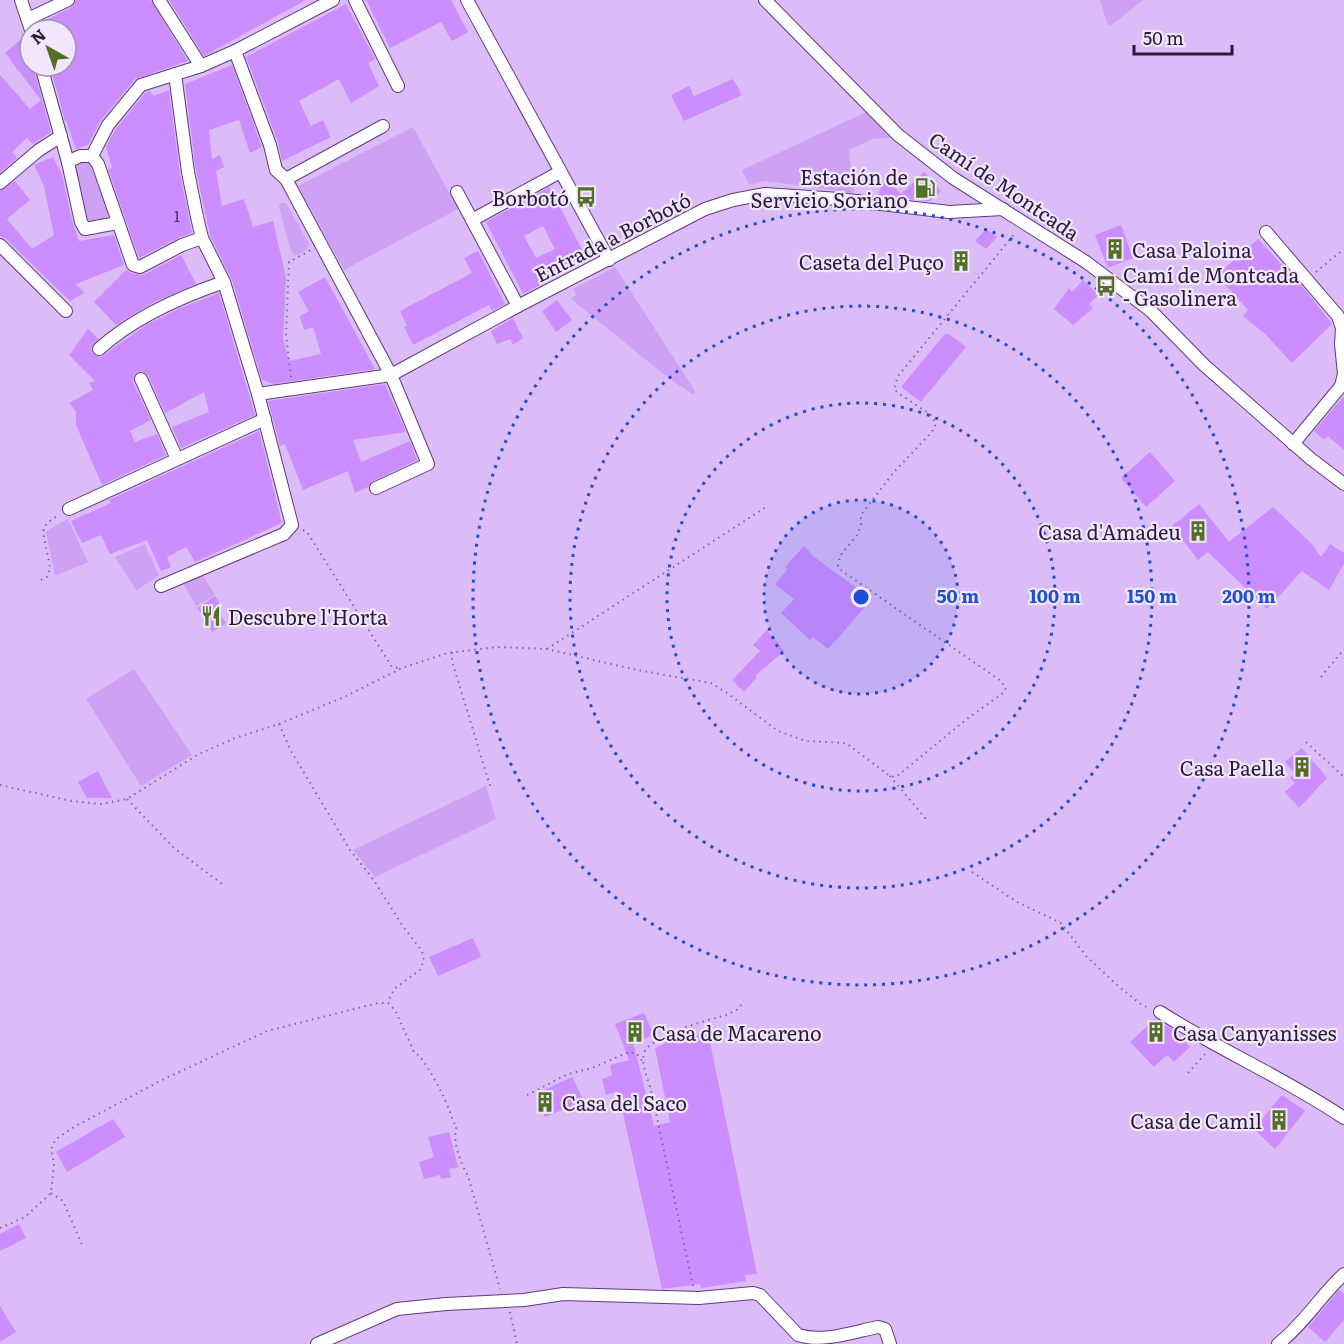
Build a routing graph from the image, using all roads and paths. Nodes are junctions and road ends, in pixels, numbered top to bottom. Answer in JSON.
{"nodes":[{"id":1,"x":21,"y":0,"type":"edge"},
{"id":2,"x":68,"y":0,"type":"edge"},
{"id":3,"x":333,"y":0,"type":"edge"},
{"id":4,"x":355,"y":0,"type":"edge"},
{"id":5,"x":467,"y":0,"type":"edge"},
{"id":6,"x":765,"y":0,"type":"edge"},
{"id":7,"x":163,"y":1,"type":"edge"},
{"id":8,"x":27,"y":18,"type":"edge"},
{"id":9,"x":41,"y":18,"type":"edge"},
{"id":10,"x":235,"y":51,"type":"junction"},
{"id":11,"x":201,"y":66,"type":"junction"},
{"id":12,"x":175,"y":74,"type":"junction"},
{"id":13,"x":44,"y":78,"type":"edge"},
{"id":14,"x":398,"y":87,"type":"dead end"},
{"id":15,"x":384,"y":126,"type":"dead end"},
{"id":16,"x":62,"y":141,"type":"junction"},
{"id":17,"x":92,"y":156,"type":"junction"},
{"id":18,"x":68,"y":162,"type":"junction"},
{"id":19,"x":560,"y":172,"type":"junction"},
{"id":20,"x":286,"y":179,"type":"junction"},
{"id":21,"x":0,"y":183,"type":"edge"},
{"id":22,"x":458,"y":192,"type":"dead end"},
{"id":23,"x":1003,"y":209,"type":"junction"},
{"id":24,"x":472,"y":220,"type":"junction"},
{"id":25,"x":1024,"y":222,"type":"junction"},
{"id":26,"x":117,"y":223,"type":"junction"},
{"id":27,"x":1266,"y":232,"type":"dead end"},
{"id":28,"x":202,"y":238,"type":"junction"},
{"id":29,"x":0,"y":245,"type":"edge"},
{"id":30,"x":321,"y":245,"type":"junction"},
{"id":31,"x":1344,"y":249,"type":"edge"},
{"id":32,"x":609,"y":260,"type":"junction"},
{"id":33,"x":1307,"y":279,"type":"junction"},
{"id":34,"x":224,"y":282,"type":"junction"},
{"id":35,"x":518,"y":306,"type":"junction"},
{"id":36,"x":66,"y":311,"type":"dead end"},
{"id":37,"x":99,"y":350,"type":"dead end"},
{"id":38,"x":391,"y":375,"type":"junction"},
{"id":39,"x":141,"y":379,"type":"dead end"},
{"id":40,"x":292,"y":389,"type":"junction"},
{"id":41,"x":258,"y":394,"type":"junction"},
{"id":42,"x":265,"y":419,"type":"junction"},
{"id":43,"x":1293,"y":444,"type":"junction"},
{"id":44,"x":177,"y":459,"type":"junction"},
{"id":45,"x":1344,"y":484,"type":"edge"},
{"id":46,"x":376,"y":488,"type":"dead end"},
{"id":47,"x":766,"y":507,"type":"dead end"},
{"id":48,"x":69,"y":509,"type":"joint"},
{"id":49,"x":292,"y":525,"type":"junction"},
{"id":50,"x":41,"y":580,"type":"dead end"},
{"id":51,"x":160,"y":586,"type":"dead end"},
{"id":52,"x":547,"y":649,"type":"junction"},
{"id":53,"x":1344,"y":650,"type":"edge"},
{"id":54,"x":452,"y":652,"type":"junction"},
{"id":55,"x":402,"y":668,"type":"junction"},
{"id":56,"x":1321,"y":678,"type":"dead end"},
{"id":57,"x":279,"y":724,"type":"junction"},
{"id":58,"x":1306,"y":742,"type":"dead end"},
{"id":59,"x":890,"y":776,"type":"junction"},
{"id":60,"x":1344,"y":777,"type":"edge"},
{"id":61,"x":0,"y":785,"type":"edge"},
{"id":62,"x":490,"y":789,"type":"dead end"},
{"id":63,"x":127,"y":799,"type":"junction"},
{"id":64,"x":926,"y":819,"type":"dead end"},
{"id":65,"x":972,"y":872,"type":"dead end"},
{"id":66,"x":222,"y":885,"type":"dead end"},
{"id":67,"x":744,"y":1001,"type":"dead end"},
{"id":68,"x":388,"y":1003,"type":"junction"},
{"id":69,"x":1160,"y":1012,"type":"joint"},
{"id":70,"x":1215,"y":1046,"type":"junction"},
{"id":71,"x":643,"y":1062,"type":"junction"},
{"id":72,"x":1188,"y":1074,"type":"dead end"},
{"id":73,"x":527,"y":1095,"type":"dead end"},
{"id":74,"x":1344,"y":1118,"type":"edge"},
{"id":75,"x":51,"y":1193,"type":"junction"},
{"id":76,"x":0,"y":1228,"type":"edge"},
{"id":77,"x":83,"y":1247,"type":"dead end"},
{"id":78,"x":1344,"y":1274,"type":"edge"},
{"id":79,"x":691,"y":1298,"type":"junction"},
{"id":80,"x":505,"y":1300,"type":"junction"},
{"id":81,"x":317,"y":1344,"type":"edge"},
{"id":82,"x":516,"y":1344,"type":"edge"},
{"id":83,"x":890,"y":1344,"type":"edge"},
{"id":84,"x":1278,"y":1344,"type":"edge"}],
"edges":[{"from":1,"to":8,"type":"street"},
{"from":2,"to":9,"type":"street"},
{"from":3,"to":10,"type":"street"},
{"from":4,"to":14,"type":"street"},
{"from":5,"to":19,"type":"street"},
{"from":6,"to":23,"type":"street","name":"Camí de Montcada"},
{"from":7,"to":11,"type":"street"},
{"from":10,"to":11,"type":"street"},
{"from":10,"to":20,"type":"street"},
{"from":11,"to":12,"type":"street"},
{"from":12,"to":17,"type":"street"},
{"from":12,"to":28,"type":"street"},
{"from":13,"to":16,"type":"street"},
{"from":15,"to":20,"type":"street"},
{"from":16,"to":18,"type":"street"},
{"from":16,"to":21,"type":"street"},
{"from":17,"to":18,"type":"street"},
{"from":17,"to":26,"type":"street"},
{"from":18,"to":26,"type":"street"},
{"from":19,"to":24,"type":"street"},
{"from":19,"to":32,"type":"street"},
{"from":20,"to":30,"type":"street"},
{"from":22,"to":24,"type":"street"},
{"from":23,"to":25,"type":"street","name":"Camí de Montcada"},
{"from":23,"to":32,"type":"street","name":"Entrada a Borbotó"},
{"from":24,"to":35,"type":"street"},
{"from":25,"to":43,"type":"street","name":"Camí de Montcada"},
{"from":25,"to":59,"type":"path"},
{"from":26,"to":28,"type":"street"},
{"from":27,"to":33,"type":"street"},
{"from":28,"to":34,"type":"street"},
{"from":29,"to":36,"type":"street"},
{"from":30,"to":38,"type":"street"},
{"from":30,"to":40,"type":"path"},
{"from":31,"to":33,"type":"path"},
{"from":32,"to":35,"type":"street","name":"Entrada a Borbotó"},
{"from":33,"to":43,"type":"street"},
{"from":34,"to":37,"type":"street"},
{"from":34,"to":41,"type":"street"},
{"from":35,"to":38,"type":"street","name":"Entrada a Borbotó"},
{"from":38,"to":40,"type":"street","name":"Entrada a Borbotó"},
{"from":38,"to":46,"type":"street"},
{"from":39,"to":44,"type":"street"},
{"from":40,"to":41,"type":"street","name":"Entrada a Borbotó"},
{"from":41,"to":42,"type":"street"},
{"from":42,"to":44,"type":"street"},
{"from":42,"to":49,"type":"street"},
{"from":43,"to":45,"type":"street","name":"Camí de Montcada"},
{"from":44,"to":48,"type":"street"},
{"from":47,"to":52,"type":"path"},
{"from":48,"to":50,"type":"path"},
{"from":49,"to":51,"type":"street"},
{"from":49,"to":55,"type":"path"},
{"from":52,"to":54,"type":"path"},
{"from":52,"to":59,"type":"path"},
{"from":53,"to":56,"type":"path"},
{"from":54,"to":55,"type":"path"},
{"from":54,"to":62,"type":"path"},
{"from":55,"to":57,"type":"path"},
{"from":57,"to":63,"type":"path"},
{"from":57,"to":68,"type":"path"},
{"from":58,"to":60,"type":"path"},
{"from":59,"to":64,"type":"path"},
{"from":61,"to":63,"type":"path"},
{"from":63,"to":66,"type":"path"},
{"from":65,"to":69,"type":"path"},
{"from":67,"to":71,"type":"path"},
{"from":68,"to":75,"type":"path"},
{"from":68,"to":80,"type":"path"},
{"from":69,"to":70,"type":"street"},
{"from":70,"to":72,"type":"path"},
{"from":70,"to":74,"type":"street"},
{"from":71,"to":73,"type":"path"},
{"from":71,"to":79,"type":"path"},
{"from":75,"to":76,"type":"path"},
{"from":75,"to":77,"type":"path"},
{"from":78,"to":84,"type":"street"},
{"from":79,"to":80,"type":"street"},
{"from":79,"to":83,"type":"street"},
{"from":80,"to":81,"type":"street"},
{"from":80,"to":82,"type":"path"}]}
